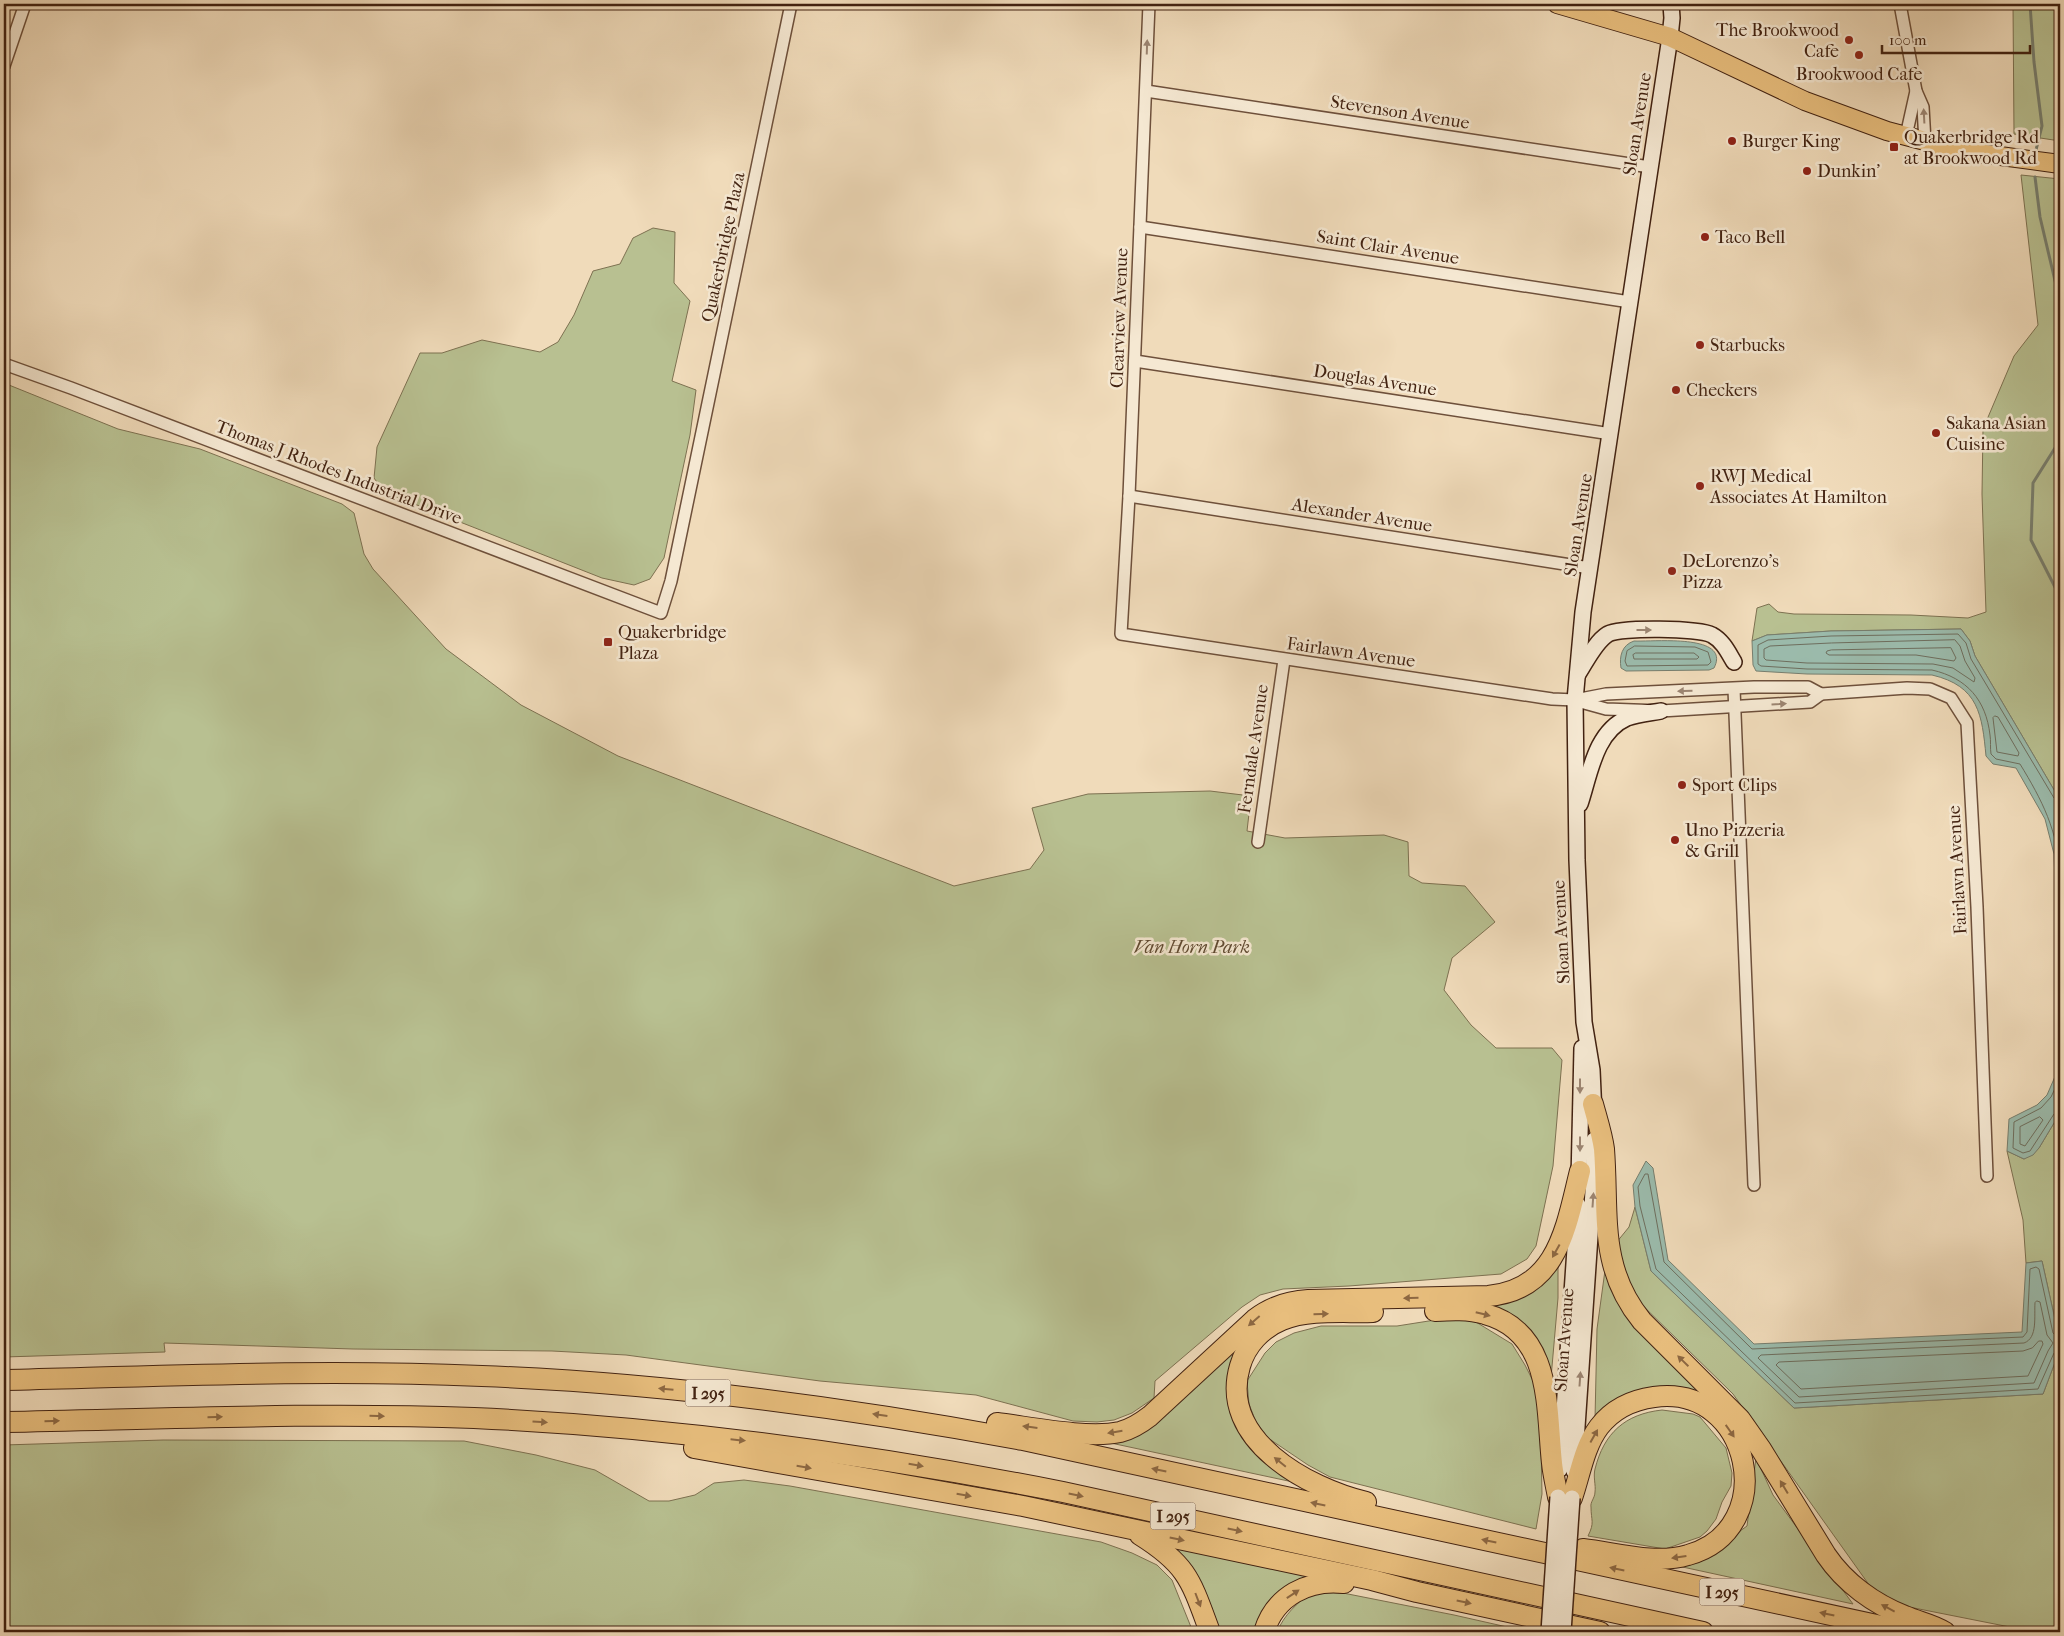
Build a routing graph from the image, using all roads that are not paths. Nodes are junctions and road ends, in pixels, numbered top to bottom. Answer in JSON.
{"nodes":[{"id":1,"x":25,"y":4,"type":"edge"},
{"id":2,"x":791,"y":4,"type":"edge"},
{"id":3,"x":1149,"y":4,"type":"edge"},
{"id":4,"x":1557,"y":4,"type":"edge"},
{"id":5,"x":1670,"y":4,"type":"edge"},
{"id":6,"x":1900,"y":4,"type":"edge"},
{"id":7,"x":1670,"y":37,"type":"junction"},
{"id":8,"x":4,"y":66,"type":"edge"},
{"id":9,"x":1146,"y":91,"type":"junction"},
{"id":10,"x":1916,"y":91,"type":"junction"},
{"id":11,"x":1906,"y":136,"type":"junction"},
{"id":12,"x":1925,"y":142,"type":"junction"},
{"id":13,"x":2060,"y":164,"type":"edge"},
{"id":14,"x":1650,"y":167,"type":"junction"},
{"id":15,"x":1140,"y":227,"type":"junction"},
{"id":16,"x":1630,"y":302,"type":"junction"},
{"id":17,"x":1134,"y":361,"type":"junction"},
{"id":18,"x":4,"y":364,"type":"edge"},
{"id":19,"x":1610,"y":434,"type":"junction"},
{"id":20,"x":1129,"y":496,"type":"junction"},
{"id":21,"x":1590,"y":568,"type":"junction"},
{"id":22,"x":661,"y":613,"type":"joint"},
{"id":23,"x":1122,"y":634,"type":"joint"},
{"id":24,"x":1284,"y":660,"type":"junction"},
{"id":25,"x":1734,"y":662,"type":"dead end"},
{"id":26,"x":1576,"y":676,"type":"junction"},
{"id":27,"x":1734,"y":689,"type":"junction"},
{"id":28,"x":1821,"y":694,"type":"junction"},
{"id":29,"x":1575,"y":700,"type":"junction"},
{"id":30,"x":1735,"y":707,"type":"junction"},
{"id":31,"x":1661,"y":711,"type":"junction"},
{"id":32,"x":1577,"y":814,"type":"junction"},
{"id":33,"x":1258,"y":842,"type":"dead end"},
{"id":34,"x":1584,"y":1022,"type":"junction"},
{"id":35,"x":1593,"y":1104,"type":"junction"},
{"id":36,"x":1580,"y":1171,"type":"junction"},
{"id":37,"x":1987,"y":1176,"type":"dead end"},
{"id":38,"x":1754,"y":1185,"type":"dead end"},
{"id":39,"x":4,"y":1380,"type":"edge"},
{"id":40,"x":916,"y":1420,"type":"junction"},
{"id":41,"x":4,"y":1422,"type":"edge"},
{"id":42,"x":637,"y":1429,"type":"junction"},
{"id":43,"x":1565,"y":1497,"type":"junction"},
{"id":44,"x":1400,"y":1522,"type":"junction"},
{"id":45,"x":1130,"y":1529,"type":"junction"},
{"id":46,"x":1536,"y":1551,"type":"junction"},
{"id":47,"x":1417,"y":1592,"type":"junction"},
{"id":48,"x":1210,"y":1632,"type":"edge"},
{"id":49,"x":1264,"y":1632,"type":"edge"},
{"id":50,"x":1549,"y":1632,"type":"edge"},
{"id":51,"x":1563,"y":1632,"type":"edge"},
{"id":52,"x":1600,"y":1632,"type":"edge"},
{"id":53,"x":1703,"y":1632,"type":"edge"},
{"id":54,"x":1908,"y":1632,"type":"edge"},
{"id":55,"x":1945,"y":1632,"type":"edge"}],
"edges":[{"from":1,"to":8,"type":"street"},
{"from":2,"to":22,"type":"street","name":"Quakerbridge Plaza"},
{"from":9,"to":3,"type":"street","name":"Clearview Avenue","one_way":true},
{"from":4,"to":7,"type":"main road"},
{"from":5,"to":7,"type":"main road","name":"Sloan Avenue"},
{"from":6,"to":10,"type":"street"},
{"from":7,"to":11,"type":"main road"},
{"from":7,"to":14,"type":"main road","name":"Sloan Avenue"},
{"from":9,"to":14,"type":"street","name":"Stevenson Avenue"},
{"from":9,"to":15,"type":"street","name":"Clearview Avenue"},
{"from":10,"to":11,"type":"street"},
{"from":12,"to":10,"type":"street","one_way":true},
{"from":11,"to":12,"type":"main road"},
{"from":12,"to":13,"type":"main road"},
{"from":14,"to":16,"type":"main road","name":"Sloan Avenue"},
{"from":15,"to":16,"type":"street","name":"Saint Clair Avenue"},
{"from":15,"to":17,"type":"street","name":"Clearview Avenue"},
{"from":16,"to":19,"type":"main road","name":"Sloan Avenue"},
{"from":17,"to":19,"type":"street","name":"Douglas Avenue"},
{"from":17,"to":20,"type":"street","name":"Clearview Avenue"},
{"from":18,"to":22,"type":"street","name":"Thomas J Rhodes Industrial Drive"},
{"from":19,"to":21,"type":"main road","name":"Sloan Avenue"},
{"from":20,"to":21,"type":"street","name":"Alexander Avenue"},
{"from":20,"to":23,"type":"street","name":"Clearview Avenue"},
{"from":21,"to":26,"type":"main road","name":"Sloan Avenue"},
{"from":23,"to":24,"type":"street","name":"Fairlawn Avenue"},
{"from":24,"to":29,"type":"street","name":"Fairlawn Avenue"},
{"from":24,"to":33,"type":"street","name":"Ferndale Avenue"},
{"from":26,"to":25,"type":"main road","one_way":true},
{"from":26,"to":29,"type":"main road","name":"Sloan Avenue"},
{"from":27,"to":28,"type":"street","name":"Fairlawn Avenue"},
{"from":27,"to":29,"type":"street","name":"Fairlawn Avenue","one_way":true},
{"from":27,"to":30,"type":"street"},
{"from":30,"to":28,"type":"street","name":"Fairlawn Avenue","one_way":true},
{"from":28,"to":37,"type":"street","name":"Fairlawn Avenue"},
{"from":29,"to":31,"type":"street","name":"Fairlawn Avenue"},
{"from":29,"to":32,"type":"main road","name":"Sloan Avenue"},
{"from":30,"to":31,"type":"street","name":"Fairlawn Avenue"},
{"from":30,"to":38,"type":"street"},
{"from":31,"to":32,"type":"main road"},
{"from":32,"to":34,"type":"main road","name":"Sloan Avenue"},
{"from":34,"to":35,"type":"main road","name":"Sloan Avenue"},
{"from":34,"to":36,"type":"main road","name":"Sloan Avenue","one_way":true},
{"from":43,"to":35,"type":"main road","name":"Sloan Avenue","one_way":true},
{"from":55,"to":35,"type":"highway","one_way":true},
{"from":36,"to":40,"type":"highway","one_way":true},
{"from":36,"to":43,"type":"main road","name":"Sloan Avenue"},
{"from":40,"to":39,"type":"highway","number":"I 295","one_way":true},
{"from":44,"to":40,"type":"highway","number":"I 295","one_way":true},
{"from":41,"to":42,"type":"highway","number":"I 295","one_way":true},
{"from":42,"to":45,"type":"highway","one_way":true},
{"from":42,"to":53,"type":"highway","number":"I 295","one_way":true},
{"from":44,"to":43,"type":"highway","one_way":true},
{"from":43,"to":46,"type":"highway","one_way":true},
{"from":43,"to":50,"type":"main road","name":"Sloan Avenue","bridge":true},
{"from":43,"to":51,"type":"main road","name":"Sloan Avenue","bridge":true},
{"from":46,"to":44,"type":"highway","number":"I 295","one_way":true},
{"from":45,"to":47,"type":"highway","one_way":true},
{"from":45,"to":48,"type":"highway","one_way":true},
{"from":54,"to":46,"type":"highway","number":"I 295","one_way":true},
{"from":49,"to":47,"type":"highway","one_way":true},
{"from":47,"to":52,"type":"highway","one_way":true}]}
